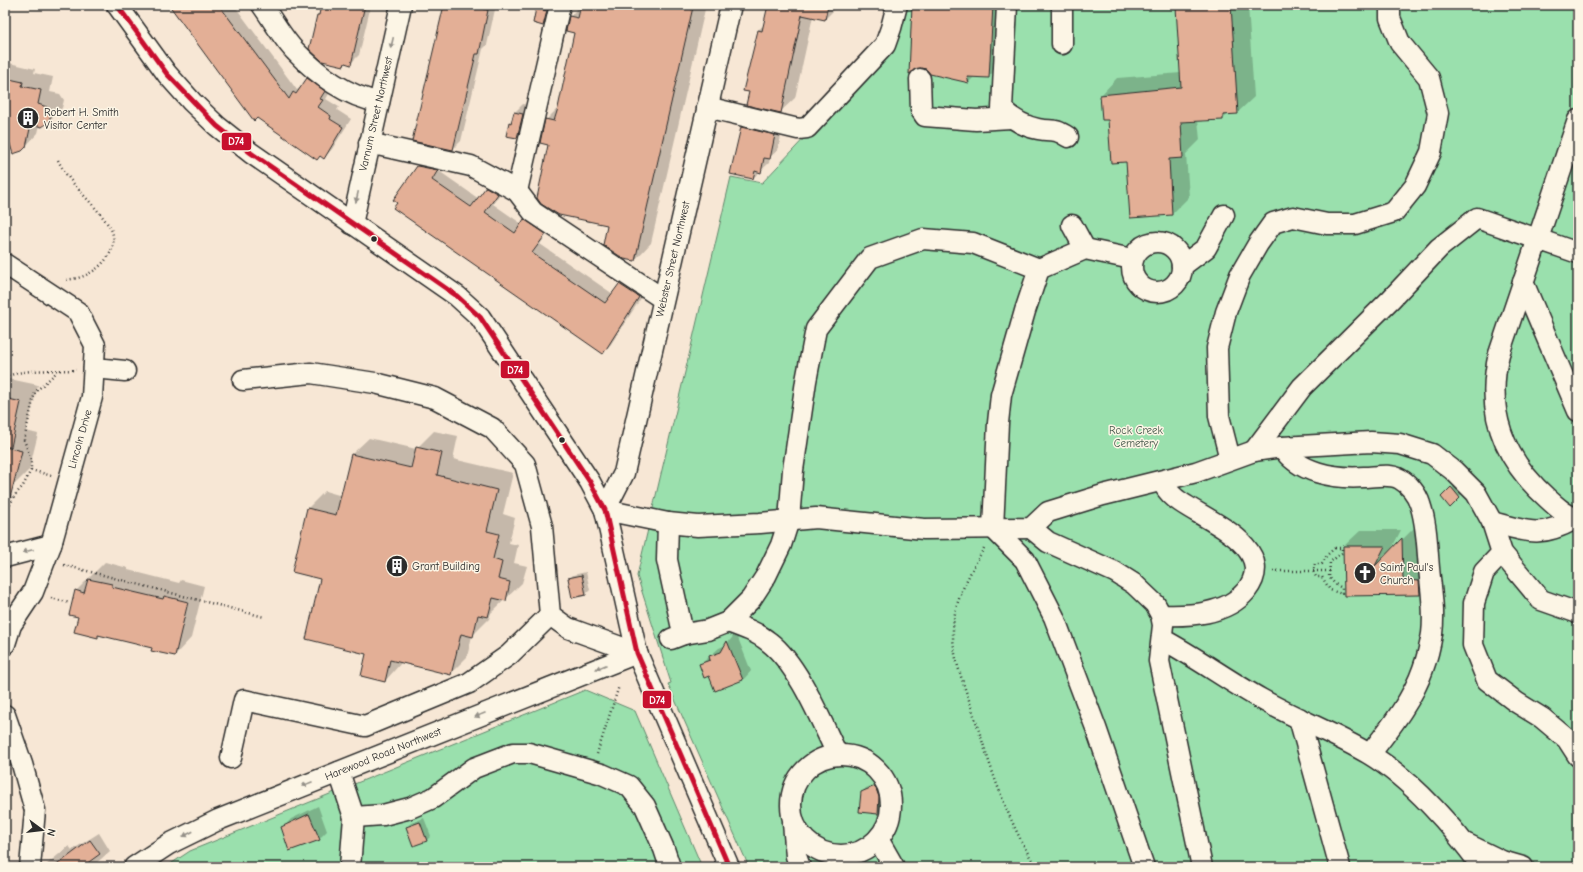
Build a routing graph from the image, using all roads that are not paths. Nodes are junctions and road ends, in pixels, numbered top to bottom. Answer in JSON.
{"nodes":[{"id":1,"x":116,"y":5,"type":"edge"},
{"id":2,"x":401,"y":5,"type":"edge"},
{"id":3,"x":560,"y":5,"type":"edge"},
{"id":4,"x":731,"y":5,"type":"edge"},
{"id":5,"x":897,"y":5,"type":"edge"},
{"id":6,"x":1008,"y":5,"type":"edge"},
{"id":7,"x":1062,"y":5,"type":"edge"},
{"id":8,"x":1390,"y":5,"type":"edge"},
{"id":9,"x":271,"y":9,"type":"edge"},
{"id":10,"x":1062,"y":44,"type":"dead end"},
{"id":11,"x":920,"y":79,"type":"dead end"},
{"id":12,"x":379,"y":102,"type":"junction"},
{"id":13,"x":707,"y":107,"type":"junction"},
{"id":14,"x":1011,"y":118,"type":"junction"},
{"id":15,"x":1578,"y":120,"type":"edge"},
{"id":16,"x":1067,"y":136,"type":"dead end"},
{"id":17,"x":369,"y":143,"type":"junction"},
{"id":18,"x":517,"y":190,"type":"junction"},
{"id":19,"x":1224,"y":215,"type":"dead end"},
{"id":20,"x":352,"y":224,"type":"junction"},
{"id":21,"x":1072,"y":225,"type":"dead end"},
{"id":22,"x":1537,"y":240,"type":"junction"},
{"id":23,"x":1085,"y":249,"type":"junction"},
{"id":24,"x":1578,"y":253,"type":"edge"},
{"id":25,"x":1132,"y":260,"type":"junction"},
{"id":26,"x":5,"y":264,"type":"edge"},
{"id":27,"x":1182,"y":266,"type":"junction"},
{"id":28,"x":1039,"y":269,"type":"junction"},
{"id":29,"x":1523,"y":282,"type":"junction"},
{"id":30,"x":663,"y":299,"type":"junction"},
{"id":31,"x":86,"y":369,"type":"junction"},
{"id":32,"x":125,"y":371,"type":"dead end"},
{"id":33,"x":243,"y":380,"type":"dead end"},
{"id":34,"x":1578,"y":411,"type":"edge"},
{"id":35,"x":1282,"y":447,"type":"junction"},
{"id":36,"x":1254,"y":451,"type":"junction"},
{"id":37,"x":1230,"y":459,"type":"junction"},
{"id":38,"x":1162,"y":481,"type":"junction"},
{"id":39,"x":605,"y":510,"type":"junction"},
{"id":40,"x":1577,"y":519,"type":"edge"},
{"id":41,"x":789,"y":520,"type":"junction"},
{"id":42,"x":1492,"y":522,"type":"junction"},
{"id":43,"x":668,"y":523,"type":"junction"},
{"id":44,"x":994,"y":528,"type":"junction"},
{"id":45,"x":1031,"y":528,"type":"junction"},
{"id":46,"x":51,"y":545,"type":"junction"},
{"id":47,"x":1502,"y":553,"type":"junction"},
{"id":48,"x":5,"y":557,"type":"edge"},
{"id":49,"x":1578,"y":613,"type":"edge"},
{"id":50,"x":550,"y":615,"type":"junction"},
{"id":51,"x":1161,"y":615,"type":"junction"},
{"id":52,"x":8,"y":621,"type":"edge"},
{"id":53,"x":728,"y":622,"type":"junction"},
{"id":54,"x":1162,"y":639,"type":"junction"},
{"id":55,"x":5,"y":644,"type":"edge"},
{"id":56,"x":637,"y":653,"type":"junction"},
{"id":57,"x":5,"y":715,"type":"edge"},
{"id":58,"x":1299,"y":718,"type":"junction"},
{"id":59,"x":837,"y":754,"type":"junction"},
{"id":60,"x":1370,"y":754,"type":"junction"},
{"id":61,"x":1578,"y":756,"type":"edge"},
{"id":62,"x":231,"y":758,"type":"dead end"},
{"id":63,"x":14,"y":763,"type":"edge"},
{"id":64,"x":339,"y":772,"type":"junction"},
{"id":65,"x":792,"y":816,"type":"junction"},
{"id":66,"x":354,"y":817,"type":"junction"},
{"id":67,"x":878,"y":839,"type":"junction"},
{"id":68,"x":1465,"y":844,"type":"junction"},
{"id":69,"x":30,"y":867,"type":"edge"},
{"id":70,"x":134,"y":867,"type":"edge"},
{"id":71,"x":350,"y":867,"type":"edge"},
{"id":72,"x":670,"y":867,"type":"edge"},
{"id":73,"x":729,"y":867,"type":"edge"},
{"id":74,"x":800,"y":867,"type":"edge"},
{"id":75,"x":894,"y":867,"type":"edge"},
{"id":76,"x":1144,"y":867,"type":"edge"},
{"id":77,"x":1202,"y":867,"type":"edge"},
{"id":78,"x":1340,"y":867,"type":"edge"},
{"id":79,"x":1482,"y":867,"type":"edge"},
{"id":80,"x":1523,"y":867,"type":"edge"}],
"edges":[{"from":1,"to":20,"type":"street"},
{"from":2,"to":12,"type":"street","name":"Varnum Street Northwest","one_way":true},
{"from":3,"to":18,"type":"street"},
{"from":4,"to":13,"type":"street","name":"Webster Street Northwest"},
{"from":5,"to":13,"type":"street"},
{"from":6,"to":14,"type":"street"},
{"from":7,"to":10,"type":"street"},
{"from":8,"to":37,"type":"street"},
{"from":9,"to":12,"type":"street"},
{"from":11,"to":14,"type":"street"},
{"from":12,"to":17,"type":"street","name":"Varnum Street Northwest"},
{"from":13,"to":30,"type":"street","name":"Webster Street Northwest"},
{"from":14,"to":16,"type":"street"},
{"from":15,"to":22,"type":"street"},
{"from":17,"to":18,"type":"street"},
{"from":17,"to":20,"type":"street","name":"Varnum Street Northwest","one_way":true},
{"from":18,"to":30,"type":"street"},
{"from":19,"to":27,"type":"street"},
{"from":20,"to":39,"type":"street"},
{"from":21,"to":23,"type":"street"},
{"from":22,"to":24,"type":"street"},
{"from":22,"to":29,"type":"street"},
{"from":22,"to":36,"type":"street"},
{"from":23,"to":25,"type":"street"},
{"from":23,"to":28,"type":"street"},
{"from":25,"to":27,"type":"street"},
{"from":25,"to":27,"type":"street"},
{"from":26,"to":31,"type":"street","name":"Lincoln Drive"},
{"from":28,"to":41,"type":"street"},
{"from":28,"to":44,"type":"street"},
{"from":29,"to":34,"type":"street"},
{"from":29,"to":40,"type":"street"},
{"from":30,"to":39,"type":"street","name":"Webster Street Northwest"},
{"from":31,"to":32,"type":"street"},
{"from":31,"to":46,"type":"street","name":"Lincoln Drive"},
{"from":33,"to":50,"type":"street"},
{"from":35,"to":36,"type":"street"},
{"from":35,"to":42,"type":"street"},
{"from":35,"to":60,"type":"street"},
{"from":36,"to":37,"type":"street"},
{"from":37,"to":38,"type":"street"},
{"from":38,"to":45,"type":"street"},
{"from":38,"to":51,"type":"street"},
{"from":39,"to":43,"type":"street"},
{"from":39,"to":56,"type":"street"},
{"from":40,"to":42,"type":"street"},
{"from":41,"to":43,"type":"street"},
{"from":41,"to":44,"type":"street"},
{"from":41,"to":53,"type":"street"},
{"from":42,"to":47,"type":"street"},
{"from":43,"to":53,"type":"street"},
{"from":44,"to":45,"type":"street"},
{"from":44,"to":76,"type":"street"},
{"from":45,"to":51,"type":"street"},
{"from":46,"to":48,"type":"street","one_way":true},
{"from":46,"to":52,"type":"street","name":"Lincoln Drive"},
{"from":47,"to":49,"type":"street"},
{"from":47,"to":61,"type":"street"},
{"from":50,"to":56,"type":"street"},
{"from":50,"to":62,"type":"street"},
{"from":51,"to":54,"type":"street"},
{"from":52,"to":55,"type":"street","name":"Lincoln Drive"},
{"from":53,"to":59,"type":"street"},
{"from":54,"to":58,"type":"street"},
{"from":54,"to":77,"type":"street"},
{"from":56,"to":64,"type":"street","name":"Harewood Road Northwest","one_way":true},
{"from":56,"to":73,"type":"street"},
{"from":57,"to":63,"type":"street"},
{"from":58,"to":60,"type":"street"},
{"from":58,"to":78,"type":"street"},
{"from":59,"to":65,"type":"street"},
{"from":59,"to":67,"type":"street"},
{"from":60,"to":68,"type":"street"},
{"from":63,"to":69,"type":"street"},
{"from":64,"to":66,"type":"street"},
{"from":64,"to":70,"type":"street","name":"Harewood Road Northwest","one_way":true},
{"from":65,"to":67,"type":"street"},
{"from":65,"to":74,"type":"street"},
{"from":66,"to":71,"type":"street"},
{"from":66,"to":72,"type":"street"},
{"from":67,"to":75,"type":"street"},
{"from":68,"to":79,"type":"street"},
{"from":68,"to":80,"type":"street"}]}
